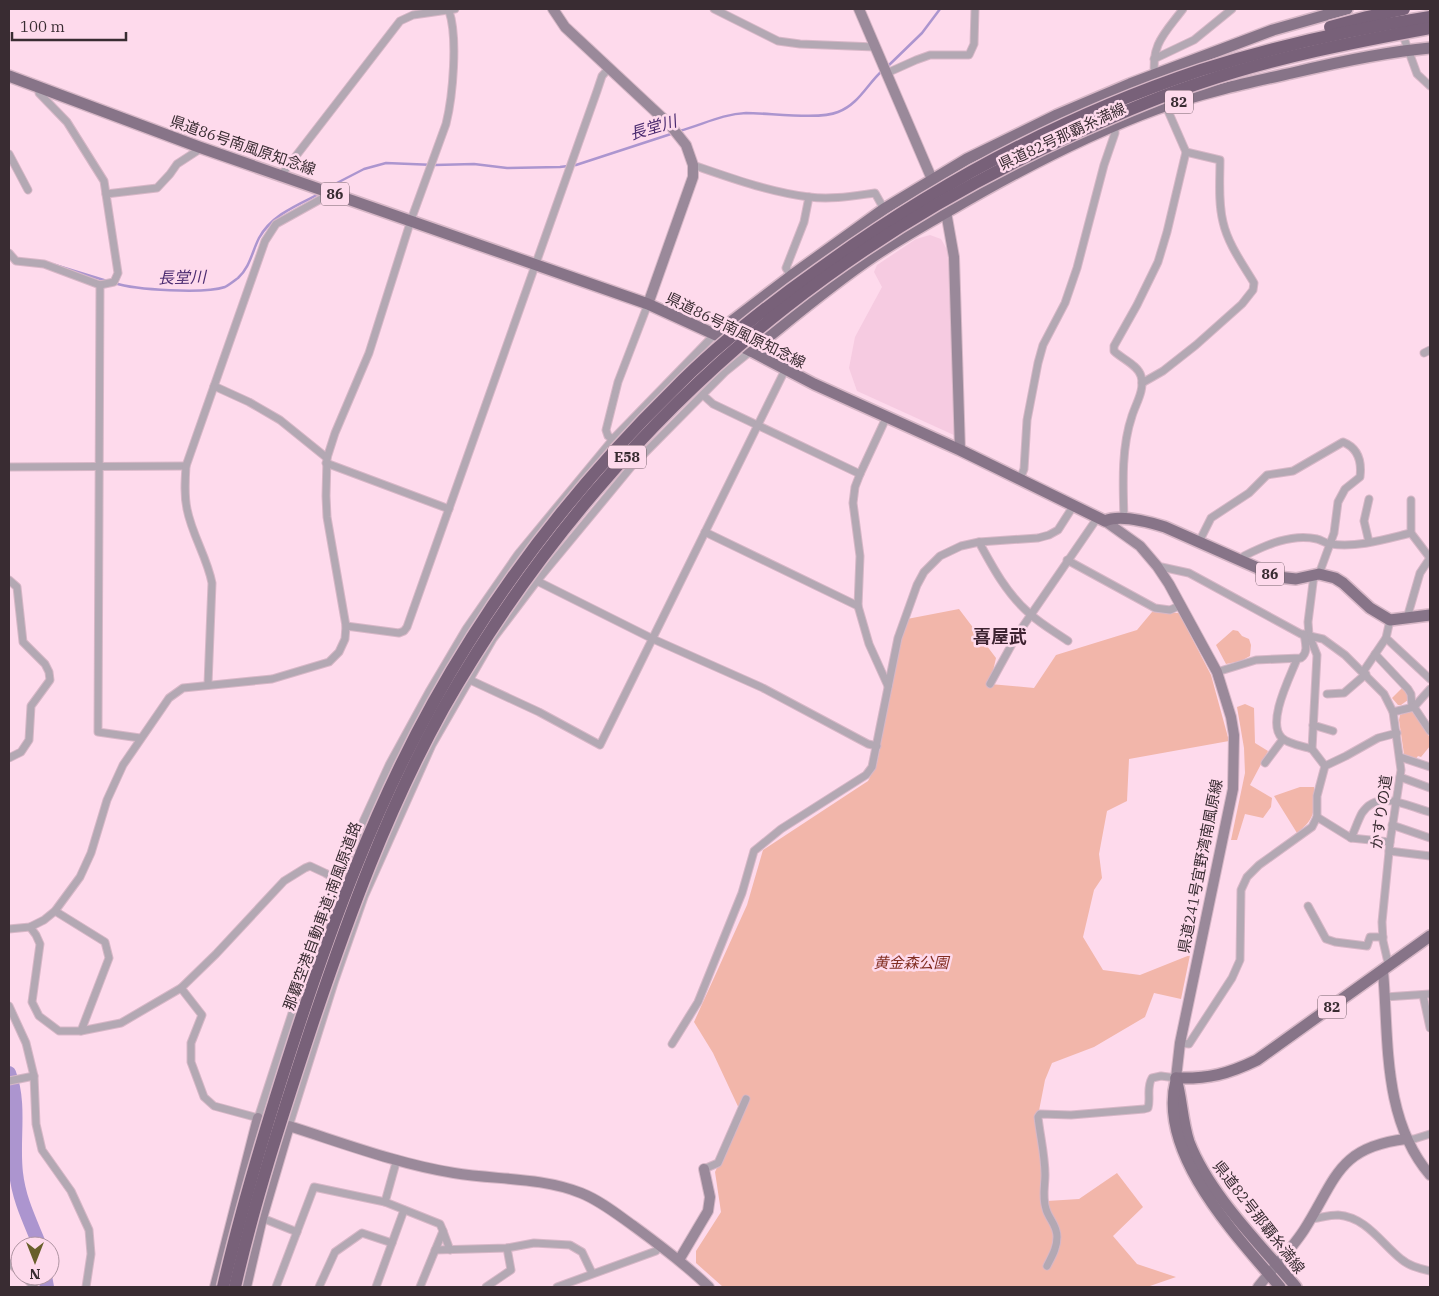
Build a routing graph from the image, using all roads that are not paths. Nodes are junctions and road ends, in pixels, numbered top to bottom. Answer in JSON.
{"nodes":[{"id":1,"x":553,"y":9,"type":"edge"},
{"id":2,"x":714,"y":9,"type":"edge"},
{"id":3,"x":859,"y":9,"type":"edge"},
{"id":4,"x":975,"y":9,"type":"edge"},
{"id":5,"x":1183,"y":9,"type":"edge"},
{"id":6,"x":1232,"y":9,"type":"edge"},
{"id":7,"x":1347,"y":9,"type":"edge"},
{"id":8,"x":1394,"y":9,"type":"edge"},
{"id":9,"x":1404,"y":9,"type":"edge"},
{"id":10,"x":452,"y":10,"type":"edge"},
{"id":11,"x":1430,"y":17,"type":"edge"},
{"id":12,"x":1430,"y":28,"type":"edge"},
{"id":13,"x":1430,"y":36,"type":"edge"},
{"id":14,"x":875,"y":47,"type":"junction"},
{"id":15,"x":1430,"y":48,"type":"edge"},
{"id":16,"x":1408,"y":50,"type":"junction"},
{"id":17,"x":1263,"y":58,"type":"junction"},
{"id":18,"x":1154,"y":59,"type":"junction"},
{"id":19,"x":609,"y":68,"type":"junction"},
{"id":20,"x":887,"y":73,"type":"junction"},
{"id":21,"x":1154,"y":75,"type":"junction"},
{"id":22,"x":9,"y":76,"type":"edge"},
{"id":23,"x":1430,"y":86,"type":"edge"},
{"id":24,"x":38,"y":87,"type":"junction"},
{"id":25,"x":1166,"y":106,"type":"junction"},
{"id":26,"x":1115,"y":126,"type":"junction"},
{"id":27,"x":199,"y":147,"type":"junction"},
{"id":28,"x":1186,"y":152,"type":"junction"},
{"id":29,"x":9,"y":154,"type":"edge"},
{"id":30,"x":693,"y":165,"type":"junction"},
{"id":31,"x":282,"y":174,"type":"junction"},
{"id":32,"x":932,"y":179,"type":"junction"},
{"id":33,"x":28,"y":190,"type":"dead end"},
{"id":34,"x":330,"y":192,"type":"junction"},
{"id":35,"x":106,"y":194,"type":"junction"},
{"id":36,"x":809,"y":197,"type":"junction"},
{"id":37,"x":884,"y":209,"type":"junction"},
{"id":38,"x":946,"y":212,"type":"junction"},
{"id":39,"x":411,"y":220,"type":"junction"},
{"id":40,"x":9,"y":253,"type":"edge"},
{"id":41,"x":535,"y":264,"type":"junction"},
{"id":42,"x":791,"y":276,"type":"junction"},
{"id":43,"x":100,"y":285,"type":"junction"},
{"id":44,"x":648,"y":304,"type":"junction"},
{"id":45,"x":715,"y":334,"type":"junction"},
{"id":46,"x":750,"y":351,"type":"junction"},
{"id":47,"x":785,"y":370,"type":"junction"},
{"id":48,"x":1142,"y":383,"type":"junction"},
{"id":49,"x":214,"y":386,"type":"junction"},
{"id":50,"x":703,"y":395,"type":"junction"},
{"id":51,"x":887,"y":416,"type":"junction"},
{"id":52,"x":758,"y":425,"type":"junction"},
{"id":53,"x":613,"y":439,"type":"junction"},
{"id":54,"x":960,"y":450,"type":"junction"},
{"id":55,"x":327,"y":461,"type":"junction"},
{"id":56,"x":99,"y":466,"type":"junction"},
{"id":57,"x":186,"y":466,"type":"junction"},
{"id":58,"x":9,"y":467,"type":"edge"},
{"id":59,"x":860,"y":474,"type":"junction"},
{"id":60,"x":1020,"y":479,"type":"junction"},
{"id":61,"x":1369,"y":499,"type":"dead end"},
{"id":62,"x":1411,"y":500,"type":"dead end"},
{"id":63,"x":1074,"y":505,"type":"junction"},
{"id":64,"x":449,"y":509,"type":"junction"},
{"id":65,"x":1101,"y":519,"type":"junction"},
{"id":66,"x":1124,"y":519,"type":"junction"},
{"id":67,"x":705,"y":532,"type":"junction"},
{"id":68,"x":1411,"y":533,"type":"junction"},
{"id":69,"x":979,"y":542,"type":"junction"},
{"id":70,"x":1199,"y":542,"type":"junction"},
{"id":71,"x":1369,"y":542,"type":"junction"},
{"id":72,"x":1330,"y":544,"type":"junction"},
{"id":73,"x":1067,"y":560,"type":"junction"},
{"id":74,"x":1242,"y":560,"type":"junction"},
{"id":75,"x":1430,"y":560,"type":"edge"},
{"id":76,"x":1157,"y":566,"type":"junction"},
{"id":77,"x":1316,"y":575,"type":"junction"},
{"id":78,"x":9,"y":580,"type":"edge"},
{"id":79,"x":537,"y":581,"type":"junction"},
{"id":80,"x":1181,"y":605,"type":"junction"},
{"id":81,"x":858,"y":606,"type":"junction"},
{"id":82,"x":1031,"y":615,"type":"junction"},
{"id":83,"x":1430,"y":615,"type":"edge"},
{"id":84,"x":1407,"y":618,"type":"junction"},
{"id":85,"x":1390,"y":620,"type":"junction"},
{"id":86,"x":346,"y":626,"type":"junction"},
{"id":87,"x":1307,"y":634,"type":"junction"},
{"id":88,"x":1386,"y":638,"type":"junction"},
{"id":89,"x":653,"y":639,"type":"junction"},
{"id":90,"x":1068,"y":641,"type":"dead end"},
{"id":91,"x":1375,"y":654,"type":"junction"},
{"id":92,"x":1297,"y":659,"type":"junction"},
{"id":93,"x":1217,"y":672,"type":"junction"},
{"id":94,"x":1364,"y":673,"type":"junction"},
{"id":95,"x":1430,"y":679,"type":"edge"},
{"id":96,"x":470,"y":680,"type":"junction"},
{"id":97,"x":208,"y":684,"type":"junction"},
{"id":98,"x":990,"y":684,"type":"dead end"},
{"id":99,"x":888,"y":686,"type":"junction"},
{"id":100,"x":1430,"y":689,"type":"edge"},
{"id":101,"x":1327,"y":694,"type":"dead end"},
{"id":102,"x":1413,"y":707,"type":"junction"},
{"id":103,"x":1392,"y":712,"type":"junction"},
{"id":104,"x":1313,"y":725,"type":"junction"},
{"id":105,"x":1334,"y":731,"type":"dead end"},
{"id":106,"x":1430,"y":731,"type":"edge"},
{"id":107,"x":1397,"y":733,"type":"junction"},
{"id":108,"x":140,"y":738,"type":"junction"},
{"id":109,"x":1282,"y":739,"type":"junction"},
{"id":110,"x":877,"y":746,"type":"junction"},
{"id":111,"x":1312,"y":749,"type":"junction"},
{"id":112,"x":1400,"y":757,"type":"junction"},
{"id":113,"x":9,"y":758,"type":"edge"},
{"id":114,"x":1265,"y":763,"type":"dead end"},
{"id":115,"x":1325,"y":766,"type":"junction"},
{"id":116,"x":1430,"y":767,"type":"edge"},
{"id":117,"x":1400,"y":777,"type":"junction"},
{"id":118,"x":1430,"y":788,"type":"edge"},
{"id":119,"x":1396,"y":802,"type":"junction"},
{"id":120,"x":1430,"y":812,"type":"edge"},
{"id":121,"x":1318,"y":817,"type":"junction"},
{"id":122,"x":1392,"y":825,"type":"junction"},
{"id":123,"x":1351,"y":838,"type":"junction"},
{"id":124,"x":1430,"y":838,"type":"edge"},
{"id":125,"x":1390,"y":842,"type":"junction"},
{"id":126,"x":1389,"y":850,"type":"junction"},
{"id":127,"x":1430,"y":856,"type":"edge"},
{"id":128,"x":338,"y":881,"type":"junction"},
{"id":129,"x":1308,"y":906,"type":"dead end"},
{"id":130,"x":55,"y":911,"type":"junction"},
{"id":131,"x":30,"y":927,"type":"junction"},
{"id":132,"x":9,"y":929,"type":"edge"},
{"id":133,"x":1430,"y":936,"type":"edge"},
{"id":134,"x":1383,"y":937,"type":"junction"},
{"id":135,"x":1386,"y":968,"type":"junction"},
{"id":136,"x":181,"y":988,"type":"junction"},
{"id":137,"x":1427,"y":995,"type":"edge"},
{"id":138,"x":1385,"y":997,"type":"junction"},
{"id":139,"x":9,"y":1006,"type":"edge"},
{"id":140,"x":1430,"y":1028,"type":"edge"},
{"id":141,"x":81,"y":1031,"type":"junction"},
{"id":142,"x":1180,"y":1042,"type":"junction"},
{"id":143,"x":672,"y":1044,"type":"dead end"},
{"id":144,"x":34,"y":1076,"type":"junction"},
{"id":145,"x":1176,"y":1078,"type":"junction"},
{"id":146,"x":9,"y":1080,"type":"edge"},
{"id":147,"x":746,"y":1099,"type":"dead end"},
{"id":148,"x":258,"y":1118,"type":"junction"},
{"id":149,"x":289,"y":1126,"type":"junction"},
{"id":150,"x":1430,"y":1134,"type":"edge"},
{"id":151,"x":1406,"y":1139,"type":"junction"},
{"id":152,"x":397,"y":1160,"type":"junction"},
{"id":153,"x":704,"y":1169,"type":"joint"},
{"id":154,"x":1430,"y":1175,"type":"edge"},
{"id":155,"x":385,"y":1202,"type":"junction"},
{"id":156,"x":404,"y":1210,"type":"junction"},
{"id":157,"x":262,"y":1218,"type":"junction"},
{"id":158,"x":1310,"y":1219,"type":"junction"},
{"id":159,"x":443,"y":1231,"type":"junction"},
{"id":160,"x":298,"y":1232,"type":"junction"},
{"id":161,"x":392,"y":1242,"type":"junction"},
{"id":162,"x":660,"y":1245,"type":"junction"},
{"id":163,"x":507,"y":1248,"type":"junction"},
{"id":164,"x":435,"y":1250,"type":"junction"},
{"id":165,"x":450,"y":1250,"type":"junction"},
{"id":166,"x":680,"y":1260,"type":"junction"},
{"id":167,"x":1048,"y":1266,"type":"dead end"},
{"id":168,"x":1272,"y":1269,"type":"junction"},
{"id":169,"x":1430,"y":1271,"type":"edge"},
{"id":170,"x":592,"y":1273,"type":"junction"},
{"id":171,"x":86,"y":1287,"type":"edge"},
{"id":172,"x":215,"y":1287,"type":"edge"},
{"id":173,"x":223,"y":1287,"type":"edge"},
{"id":174,"x":235,"y":1287,"type":"edge"},
{"id":175,"x":246,"y":1287,"type":"edge"},
{"id":176,"x":276,"y":1287,"type":"edge"},
{"id":177,"x":319,"y":1287,"type":"edge"},
{"id":178,"x":376,"y":1287,"type":"edge"},
{"id":179,"x":420,"y":1287,"type":"edge"},
{"id":180,"x":486,"y":1287,"type":"edge"},
{"id":181,"x":557,"y":1287,"type":"edge"},
{"id":182,"x":709,"y":1287,"type":"edge"},
{"id":183,"x":1258,"y":1287,"type":"edge"},
{"id":184,"x":1280,"y":1287,"type":"edge"},
{"id":185,"x":1296,"y":1287,"type":"edge"}],
"edges":[{"from":1,"to":19,"type":"street"},
{"from":2,"to":14,"type":"street"},
{"from":3,"to":14,"type":"street"},
{"from":4,"to":20,"type":"street"},
{"from":5,"to":18,"type":"street"},
{"from":6,"to":18,"type":"street"},
{"from":7,"to":21,"type":"main road","name":"県道82号那覇糸満線","number":"82"},
{"from":8,"to":16,"type":"street"},
{"from":9,"to":17,"type":"highway","bridge":true},
{"from":10,"to":31,"type":"street"},
{"from":10,"to":39,"type":"street"},
{"from":11,"to":17,"type":"highway","name":"那覇空港自動車道;南風原道路","number":"E58","bridge":true},
{"from":12,"to":17,"type":"highway","name":"那覇空港自動車道;南風原道路","number":"E58","bridge":true},
{"from":13,"to":17,"type":"highway","bridge":true},
{"from":14,"to":20,"type":"street"},
{"from":15,"to":16,"type":"main road","name":"県道82号那覇糸満線","number":"82"},
{"from":16,"to":23,"type":"street"},
{"from":16,"to":25,"type":"main road","name":"県道82号那覇糸満線","number":"82"},
{"from":17,"to":173,"type":"highway","name":"那覇空港自動車道;南風原道路","number":"E58","bridge":true},
{"from":17,"to":174,"type":"highway","name":"那覇空港自動車道;南風原道路","number":"E58","bridge":true},
{"from":18,"to":21,"type":"street"},
{"from":19,"to":30,"type":"street"},
{"from":19,"to":41,"type":"street"},
{"from":20,"to":32,"type":"street"},
{"from":21,"to":25,"type":"street"},
{"from":21,"to":32,"type":"main road","name":"県道82号那覇糸満線","number":"82"},
{"from":22,"to":24,"type":"main road","name":"県道86号南風原知念線","number":"86"},
{"from":24,"to":27,"type":"main road","name":"県道86号南風原知念線","number":"86"},
{"from":24,"to":35,"type":"street"},
{"from":25,"to":26,"type":"main road","name":"県道82号那覇糸満線","number":"82"},
{"from":25,"to":28,"type":"street"},
{"from":26,"to":38,"type":"main road","name":"県道82号那覇糸満線","number":"82"},
{"from":26,"to":60,"type":"street"},
{"from":27,"to":31,"type":"main road","name":"県道86号南風原知念線","number":"86"},
{"from":27,"to":35,"type":"street"},
{"from":28,"to":48,"type":"street"},
{"from":28,"to":48,"type":"street"},
{"from":29,"to":33,"type":"street"},
{"from":30,"to":36,"type":"street"},
{"from":30,"to":44,"type":"street"},
{"from":31,"to":34,"type":"main road","name":"県道86号南風原知念線","number":"86"},
{"from":32,"to":37,"type":"main road","name":"県道82号那覇糸満線","number":"82"},
{"from":32,"to":38,"type":"street"},
{"from":34,"to":39,"type":"main road","name":"県道86号南風原知念線","number":"86"},
{"from":34,"to":49,"type":"street"},
{"from":35,"to":43,"type":"street"},
{"from":36,"to":37,"type":"street"},
{"from":36,"to":42,"type":"street"},
{"from":37,"to":42,"type":"main road","name":"県道82号那覇糸満線","number":"82"},
{"from":38,"to":46,"type":"main road","name":"県道82号那覇糸満線","number":"82"},
{"from":38,"to":54,"type":"street"},
{"from":39,"to":41,"type":"main road","name":"県道86号南風原知念線","number":"86"},
{"from":39,"to":55,"type":"street"},
{"from":40,"to":43,"type":"street"},
{"from":41,"to":44,"type":"main road","name":"県道86号南風原知念線","number":"86"},
{"from":41,"to":64,"type":"street"},
{"from":42,"to":45,"type":"main road","name":"県道82号那覇糸満線","number":"82"},
{"from":43,"to":56,"type":"street"},
{"from":44,"to":45,"type":"main road","name":"県道86号南風原知念線","number":"86"},
{"from":44,"to":53,"type":"street"},
{"from":45,"to":46,"type":"main road","name":"県道86号南風原知念線","number":"86"},
{"from":45,"to":53,"type":"street"},
{"from":46,"to":47,"type":"main road","name":"県道86号南風原知念線","number":"86"},
{"from":46,"to":50,"type":"street"},
{"from":47,"to":51,"type":"main road","name":"県道86号南風原知念線","number":"86"},
{"from":47,"to":52,"type":"street"},
{"from":48,"to":66,"type":"street"},
{"from":49,"to":55,"type":"street"},
{"from":49,"to":57,"type":"street"},
{"from":50,"to":52,"type":"street"},
{"from":50,"to":79,"type":"street"},
{"from":51,"to":54,"type":"main road","name":"県道86号南風原知念線","number":"86"},
{"from":51,"to":59,"type":"street"},
{"from":52,"to":59,"type":"street"},
{"from":52,"to":67,"type":"street"},
{"from":53,"to":128,"type":"street"},
{"from":54,"to":60,"type":"main road","name":"県道86号南風原知念線","number":"86"},
{"from":55,"to":64,"type":"street"},
{"from":55,"to":86,"type":"street"},
{"from":56,"to":57,"type":"street"},
{"from":56,"to":58,"type":"street"},
{"from":56,"to":108,"type":"street"},
{"from":57,"to":97,"type":"street"},
{"from":59,"to":81,"type":"street"},
{"from":60,"to":63,"type":"main road","name":"県道86号南風原知念線","number":"86"},
{"from":61,"to":71,"type":"street"},
{"from":62,"to":68,"type":"street"},
{"from":63,"to":65,"type":"main road","name":"県道86号南風原知念線","number":"86"},
{"from":63,"to":69,"type":"street"},
{"from":64,"to":86,"type":"street"},
{"from":65,"to":66,"type":"main road","number":"86"},
{"from":65,"to":73,"type":"street"},
{"from":65,"to":76,"type":"street","name":"県道241号宜野湾南風原線"},
{"from":66,"to":70,"type":"main road","number":"86"},
{"from":67,"to":81,"type":"street"},
{"from":67,"to":89,"type":"street"},
{"from":68,"to":71,"type":"street"},
{"from":68,"to":75,"type":"street"},
{"from":69,"to":82,"type":"street"},
{"from":69,"to":99,"type":"street"},
{"from":70,"to":72,"type":"street"},
{"from":70,"to":74,"type":"main road","number":"86"},
{"from":71,"to":72,"type":"street"},
{"from":72,"to":74,"type":"street"},
{"from":72,"to":77,"type":"street"},
{"from":73,"to":80,"type":"street"},
{"from":73,"to":82,"type":"street"},
{"from":74,"to":77,"type":"main road","number":"86"},
{"from":75,"to":84,"type":"street"},
{"from":76,"to":80,"type":"street","name":"県道241号宜野湾南風原線"},
{"from":76,"to":87,"type":"street","name":"かすりの道"},
{"from":77,"to":85,"type":"main road","number":"86"},
{"from":77,"to":87,"type":"street"},
{"from":78,"to":113,"type":"street"},
{"from":79,"to":89,"type":"street"},
{"from":79,"to":96,"type":"street"},
{"from":80,"to":93,"type":"street","name":"県道241号宜野湾南風原線"},
{"from":81,"to":99,"type":"street"},
{"from":82,"to":90,"type":"street"},
{"from":82,"to":98,"type":"street"},
{"from":83,"to":84,"type":"main road"},
{"from":84,"to":85,"type":"main road"},
{"from":85,"to":88,"type":"street"},
{"from":86,"to":97,"type":"street"},
{"from":87,"to":92,"type":"street"},
{"from":87,"to":94,"type":"street","name":"かすりの道"},
{"from":87,"to":104,"type":"street"},
{"from":88,"to":91,"type":"street"},
{"from":88,"to":95,"type":"street"},
{"from":89,"to":96,"type":"street"},
{"from":89,"to":110,"type":"street"},
{"from":91,"to":94,"type":"street"},
{"from":91,"to":102,"type":"street"},
{"from":92,"to":93,"type":"street"},
{"from":92,"to":109,"type":"street"},
{"from":93,"to":142,"type":"street","name":"県道241号宜野湾南風原線"},
{"from":94,"to":101,"type":"street"},
{"from":94,"to":103,"type":"street","name":"かすりの道"},
{"from":96,"to":149,"type":"street"},
{"from":97,"to":108,"type":"street"},
{"from":99,"to":110,"type":"street"},
{"from":100,"to":102,"type":"street"},
{"from":102,"to":103,"type":"street"},
{"from":102,"to":106,"type":"street"},
{"from":103,"to":107,"type":"street","name":"かすりの道"},
{"from":104,"to":105,"type":"street"},
{"from":104,"to":111,"type":"street"},
{"from":107,"to":112,"type":"street","name":"かすりの道"},
{"from":107,"to":115,"type":"street"},
{"from":108,"to":130,"type":"street"},
{"from":109,"to":111,"type":"street"},
{"from":109,"to":114,"type":"street"},
{"from":110,"to":143,"type":"street"},
{"from":111,"to":115,"type":"street"},
{"from":112,"to":116,"type":"street"},
{"from":112,"to":117,"type":"street","name":"かすりの道"},
{"from":115,"to":121,"type":"street"},
{"from":117,"to":118,"type":"street"},
{"from":117,"to":119,"type":"street","name":"かすりの道"},
{"from":119,"to":120,"type":"street"},
{"from":119,"to":122,"type":"street","name":"かすりの道"},
{"from":119,"to":123,"type":"street"},
{"from":121,"to":123,"type":"street"},
{"from":121,"to":142,"type":"street"},
{"from":122,"to":124,"type":"street"},
{"from":122,"to":125,"type":"street","name":"かすりの道"},
{"from":123,"to":125,"type":"street"},
{"from":125,"to":126,"type":"street","name":"かすりの道"},
{"from":126,"to":127,"type":"street"},
{"from":126,"to":134,"type":"street","name":"かすりの道"},
{"from":128,"to":136,"type":"street"},
{"from":128,"to":148,"type":"street"},
{"from":129,"to":134,"type":"street"},
{"from":130,"to":131,"type":"street"},
{"from":130,"to":141,"type":"street"},
{"from":131,"to":132,"type":"street"},
{"from":131,"to":141,"type":"street"},
{"from":133,"to":135,"type":"main road","number":"82"},
{"from":134,"to":135,"type":"street","name":"かすりの道"},
{"from":135,"to":138,"type":"street"},
{"from":135,"to":145,"type":"main road","number":"82"},
{"from":136,"to":141,"type":"street"},
{"from":136,"to":148,"type":"street"},
{"from":137,"to":138,"type":"street"},
{"from":137,"to":140,"type":"street"},
{"from":138,"to":151,"type":"street"},
{"from":139,"to":144,"type":"street"},
{"from":142,"to":145,"type":"street","name":"県道241号宜野湾南風原線"},
{"from":144,"to":146,"type":"street"},
{"from":144,"to":171,"type":"street"},
{"from":145,"to":167,"type":"street"},
{"from":145,"to":168,"type":"main road","name":"県道82号那覇糸満線"},
{"from":147,"to":153,"type":"street"},
{"from":148,"to":172,"type":"street"},
{"from":149,"to":152,"type":"street"},
{"from":149,"to":157,"type":"street"},
{"from":150,"to":151,"type":"street"},
{"from":151,"to":154,"type":"street"},
{"from":151,"to":158,"type":"street"},
{"from":152,"to":155,"type":"street"},
{"from":152,"to":162,"type":"street"},
{"from":153,"to":166,"type":"street"},
{"from":155,"to":156,"type":"street"},
{"from":155,"to":160,"type":"street"},
{"from":156,"to":159,"type":"street"},
{"from":156,"to":161,"type":"street"},
{"from":157,"to":160,"type":"street"},
{"from":157,"to":175,"type":"street"},
{"from":158,"to":168,"type":"street"},
{"from":158,"to":169,"type":"street"},
{"from":159,"to":164,"type":"street"},
{"from":159,"to":165,"type":"street"},
{"from":160,"to":176,"type":"street"},
{"from":161,"to":177,"type":"street"},
{"from":161,"to":178,"type":"street"},
{"from":162,"to":166,"type":"street"},
{"from":162,"to":170,"type":"street"},
{"from":163,"to":165,"type":"street"},
{"from":163,"to":170,"type":"street"},
{"from":163,"to":180,"type":"street"},
{"from":164,"to":165,"type":"street"},
{"from":164,"to":179,"type":"street"},
{"from":166,"to":182,"type":"street"},
{"from":168,"to":183,"type":"street"},
{"from":168,"to":184,"type":"main road","name":"県道82号那覇糸満線"},
{"from":168,"to":185,"type":"main road","name":"県道82号那覇糸満線"},
{"from":170,"to":181,"type":"street"}]}
